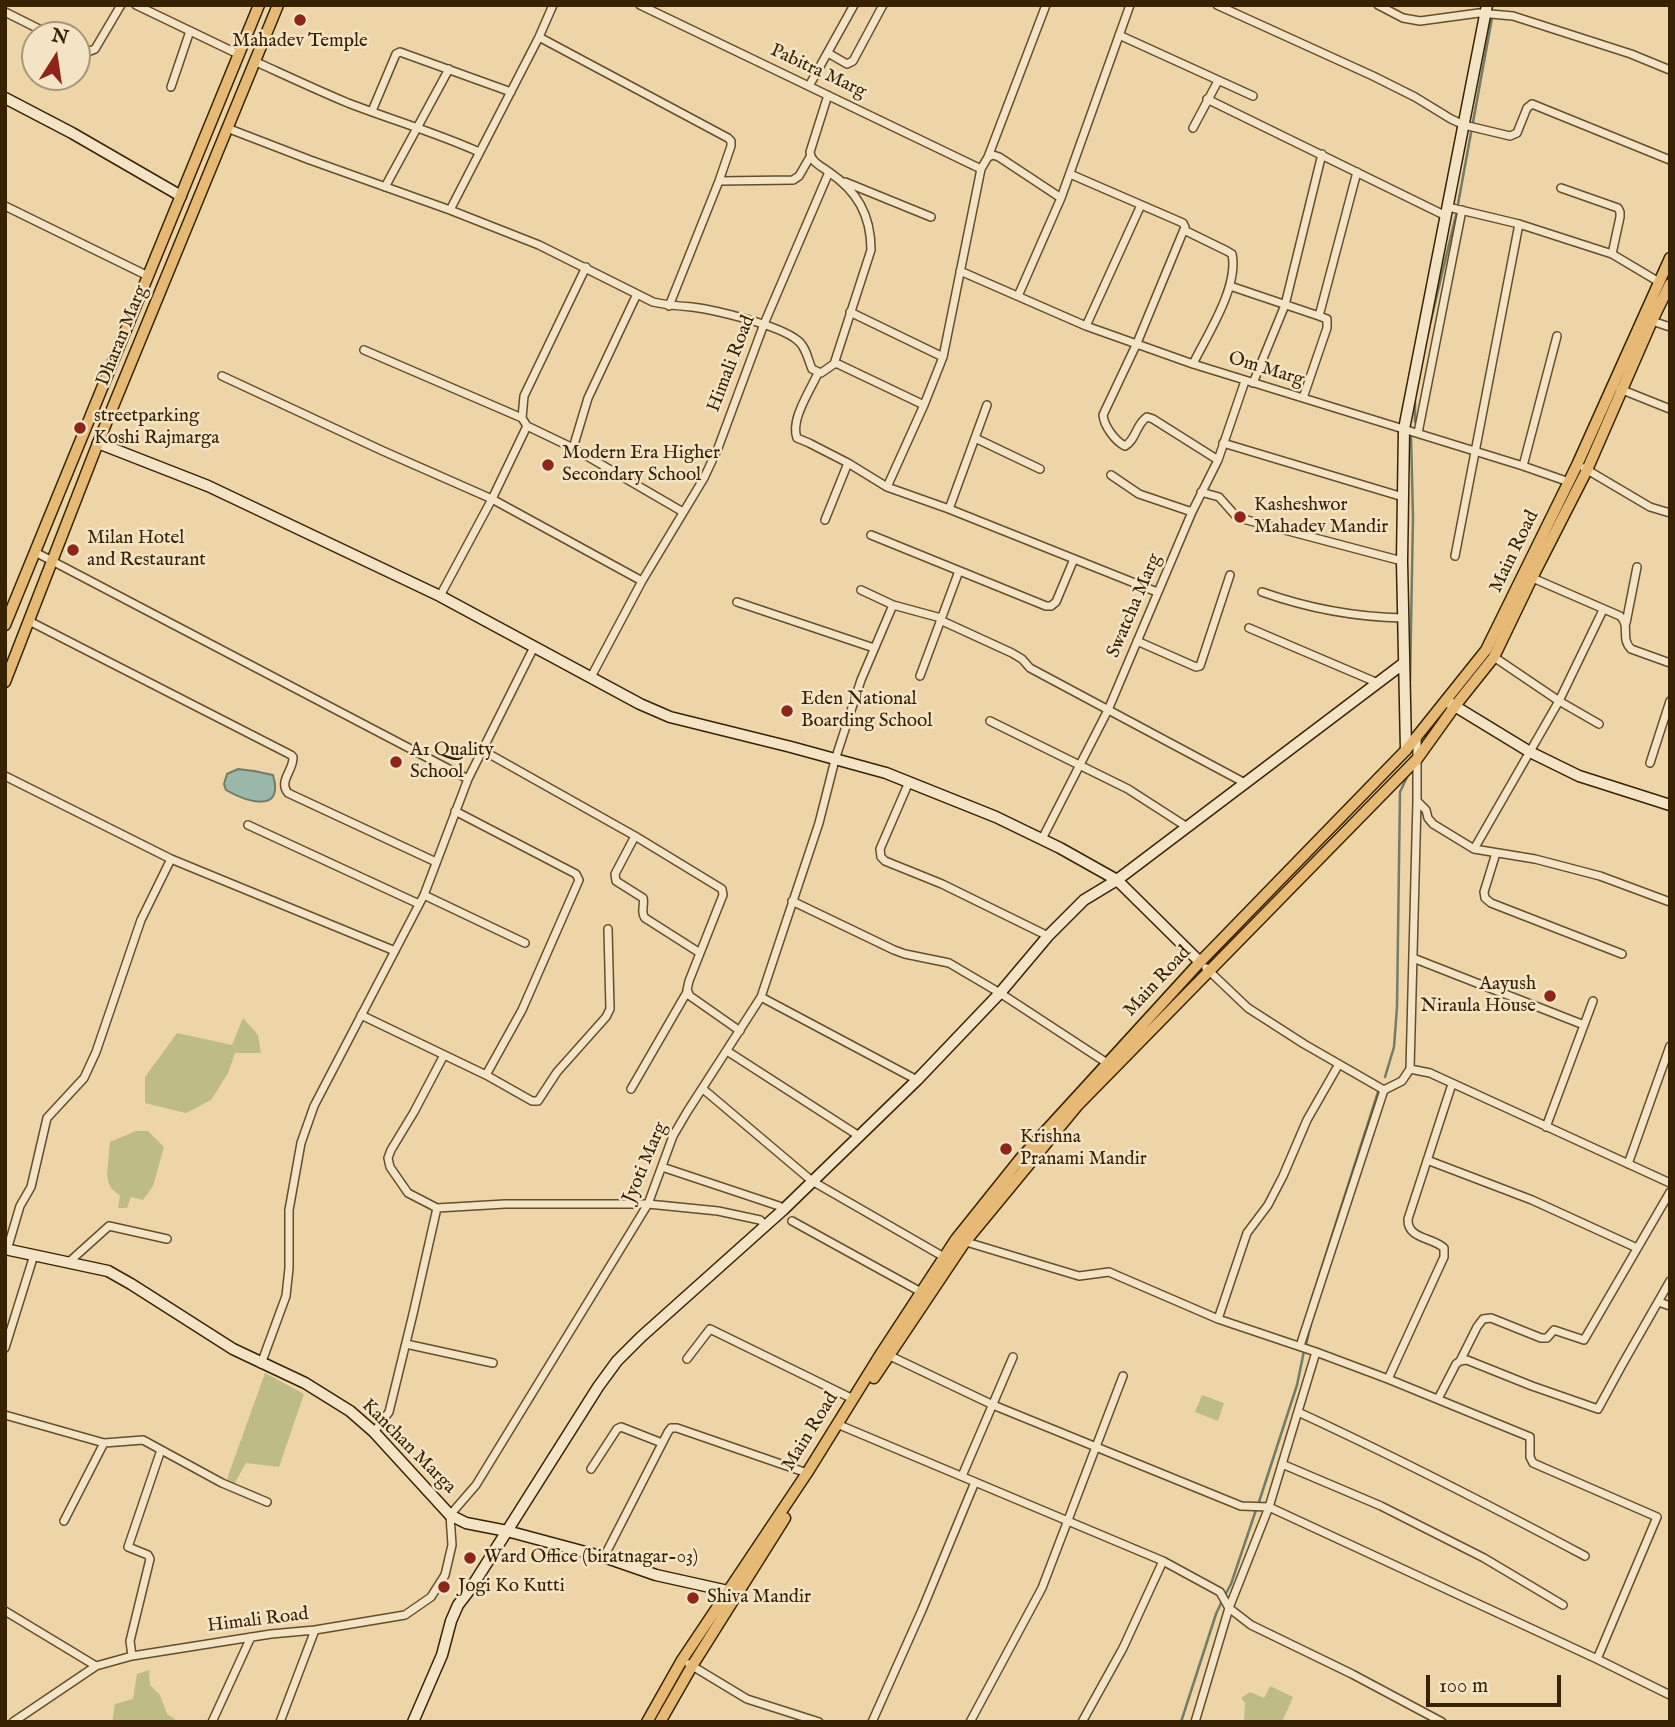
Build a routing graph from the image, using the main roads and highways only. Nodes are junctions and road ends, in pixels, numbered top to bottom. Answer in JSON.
{"nodes":[{"id":1,"x":259,"y":5,"type":"edge"},
{"id":2,"x":278,"y":5,"type":"edge"},
{"id":3,"x":1670,"y":258,"type":"edge"},
{"id":4,"x":1664,"y":283,"type":"edge"},
{"id":5,"x":1618,"y":388,"type":"junction"},
{"id":6,"x":1582,"y":467,"type":"junction"},
{"id":7,"x":1528,"y":576,"type":"junction"},
{"id":8,"x":5,"y":625,"type":"edge"},
{"id":9,"x":5,"y":682,"type":"edge"},
{"id":10,"x":1450,"y":703,"type":"junction"},
{"id":11,"x":1204,"y":966,"type":"junction"},
{"id":12,"x":960,"y":1240,"type":"junction"},
{"id":13,"x":886,"y":1354,"type":"junction"},
{"id":14,"x":840,"y":1425,"type":"junction"},
{"id":15,"x":687,"y":1663,"type":"junction"},
{"id":16,"x":647,"y":1722,"type":"edge"},
{"id":17,"x":660,"y":1722,"type":"edge"}],
"edges":[{"from":1,"to":8,"type":"main road","name":"Dharan Marg"},
{"from":2,"to":9,"type":"main road","name":"Dharan Marg"},
{"from":3,"to":4,"type":"main road","name":"Main Road"},
{"from":4,"to":5,"type":"main road","name":"Main Road"},
{"from":4,"to":5,"type":"main road","name":"Main Road"},
{"from":5,"to":6,"type":"main road","name":"Main Road"},
{"from":6,"to":7,"type":"main road","name":"Main Road"},
{"from":6,"to":7,"type":"main road","name":"Main Road"},
{"from":7,"to":10,"type":"main road","name":"Main Road"},
{"from":7,"to":10,"type":"main road","name":"Main Road"},
{"from":10,"to":11,"type":"main road","name":"Main Road"},
{"from":10,"to":11,"type":"main road","name":"Main Road"},
{"from":11,"to":12,"type":"main road","name":"Main Road"},
{"from":11,"to":12,"type":"main road","name":"Main Road"},
{"from":12,"to":13,"type":"main road","name":"Main Road"},
{"from":12,"to":13,"type":"main road","name":"Main Road"},
{"from":13,"to":14,"type":"main road","name":"Main Road"},
{"from":13,"to":14,"type":"main road","name":"Main Road"},
{"from":14,"to":15,"type":"main road","name":"Main Road"},
{"from":14,"to":15,"type":"main road","name":"Main Road"},
{"from":15,"to":16,"type":"main road","name":"Main Road"},
{"from":15,"to":17,"type":"main road","name":"Main Road"}]}
